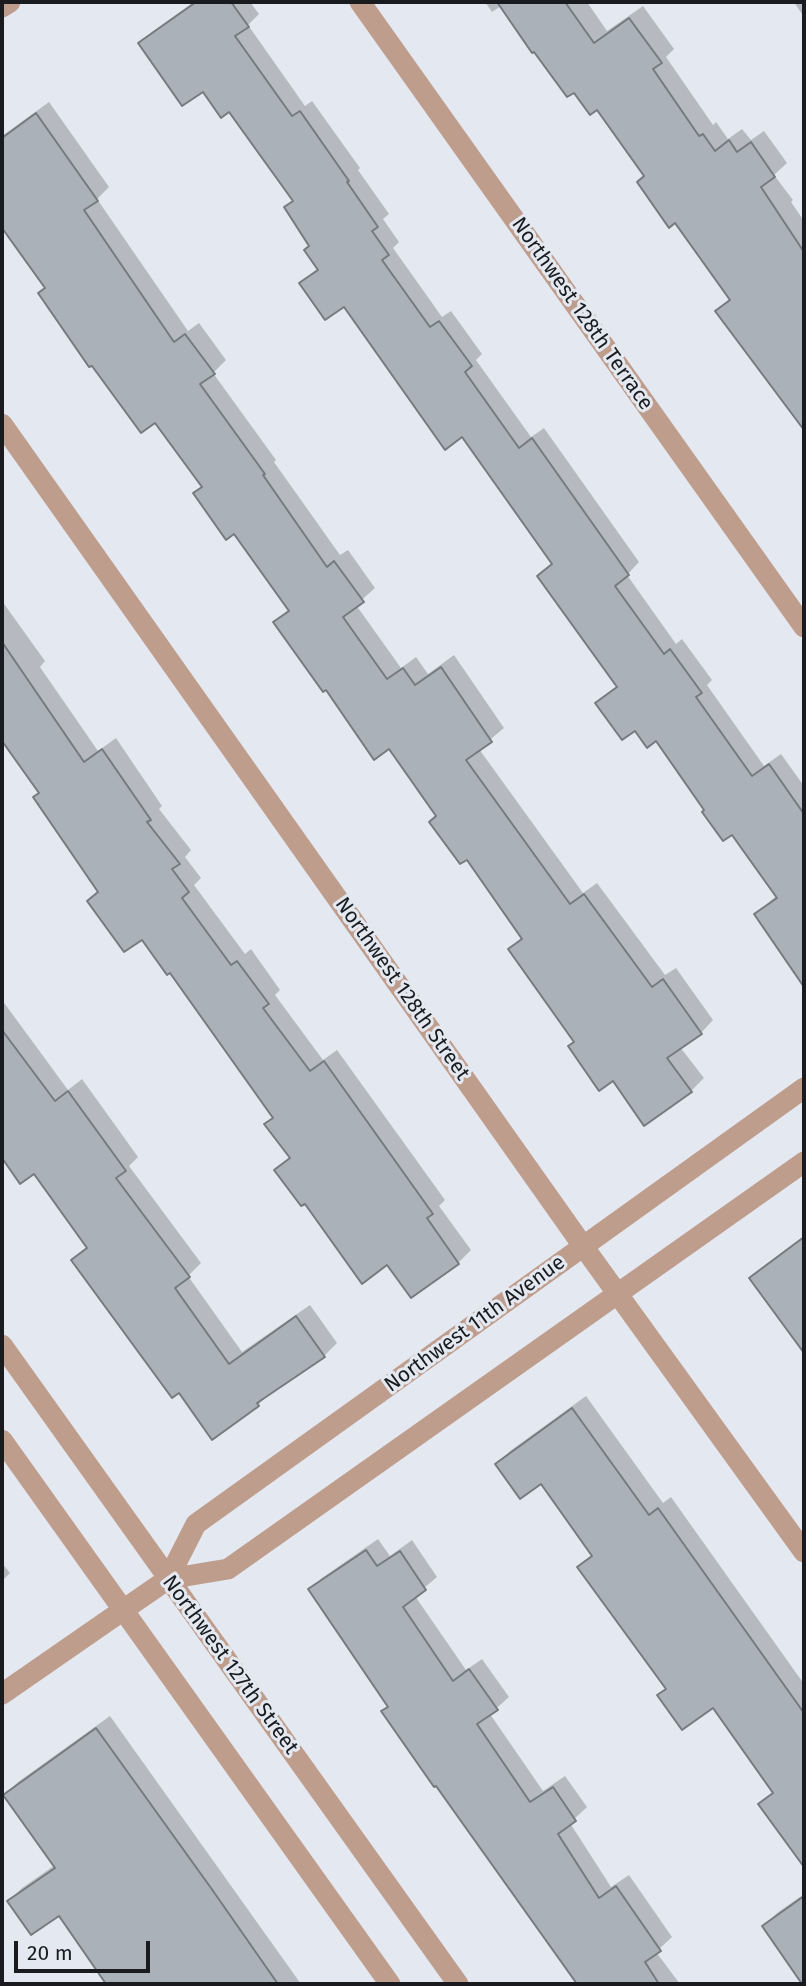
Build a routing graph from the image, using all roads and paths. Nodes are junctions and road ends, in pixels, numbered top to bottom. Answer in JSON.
{"nodes":[{"id":1,"x":10,"y":2,"type":"edge"},
{"id":2,"x":360,"y":2,"type":"edge"},
{"id":3,"x":2,"y":7,"type":"edge"},
{"id":4,"x":2,"y":424,"type":"edge"},
{"id":5,"x":804,"y":627,"type":"edge"},
{"id":6,"x":804,"y":1088,"type":"edge"},
{"id":7,"x":804,"y":1162,"type":"edge"},
{"id":8,"x":583,"y":1246,"type":"junction"},
{"id":9,"x":618,"y":1294,"type":"junction"},
{"id":10,"x":2,"y":1345,"type":"edge"},
{"id":11,"x":2,"y":1440,"type":"edge"},
{"id":12,"x":804,"y":1552,"type":"edge"},
{"id":13,"x":168,"y":1579,"type":"junction"},
{"id":14,"x":122,"y":1609,"type":"junction"},
{"id":15,"x":2,"y":1694,"type":"edge"},
{"id":16,"x":390,"y":1984,"type":"edge"},
{"id":17,"x":458,"y":1984,"type":"edge"}],
"edges":[{"from":1,"to":3,"type":"street"},
{"from":2,"to":5,"type":"street","name":"Northwest 128th Terrace"},
{"from":4,"to":8,"type":"street","name":"Northwest 128th Street"},
{"from":6,"to":8,"type":"street","name":"Northwest 11th Avenue"},
{"from":7,"to":9,"type":"street","name":"Northwest 11th Avenue"},
{"from":8,"to":9,"type":"street","name":"Northwest 128th Street"},
{"from":8,"to":13,"type":"street","name":"Northwest 11th Avenue"},
{"from":9,"to":12,"type":"street","name":"Northwest 128th Street"},
{"from":9,"to":13,"type":"street","name":"Northwest 11th Avenue"},
{"from":10,"to":13,"type":"street","name":"Northwest 127th Street"},
{"from":11,"to":14,"type":"street"},
{"from":13,"to":14,"type":"street","name":"Northwest 11th Avenue"},
{"from":13,"to":17,"type":"street","name":"Northwest 127th Street"},
{"from":14,"to":15,"type":"street","name":"Northwest 11th Avenue"},
{"from":14,"to":16,"type":"street"}]}
